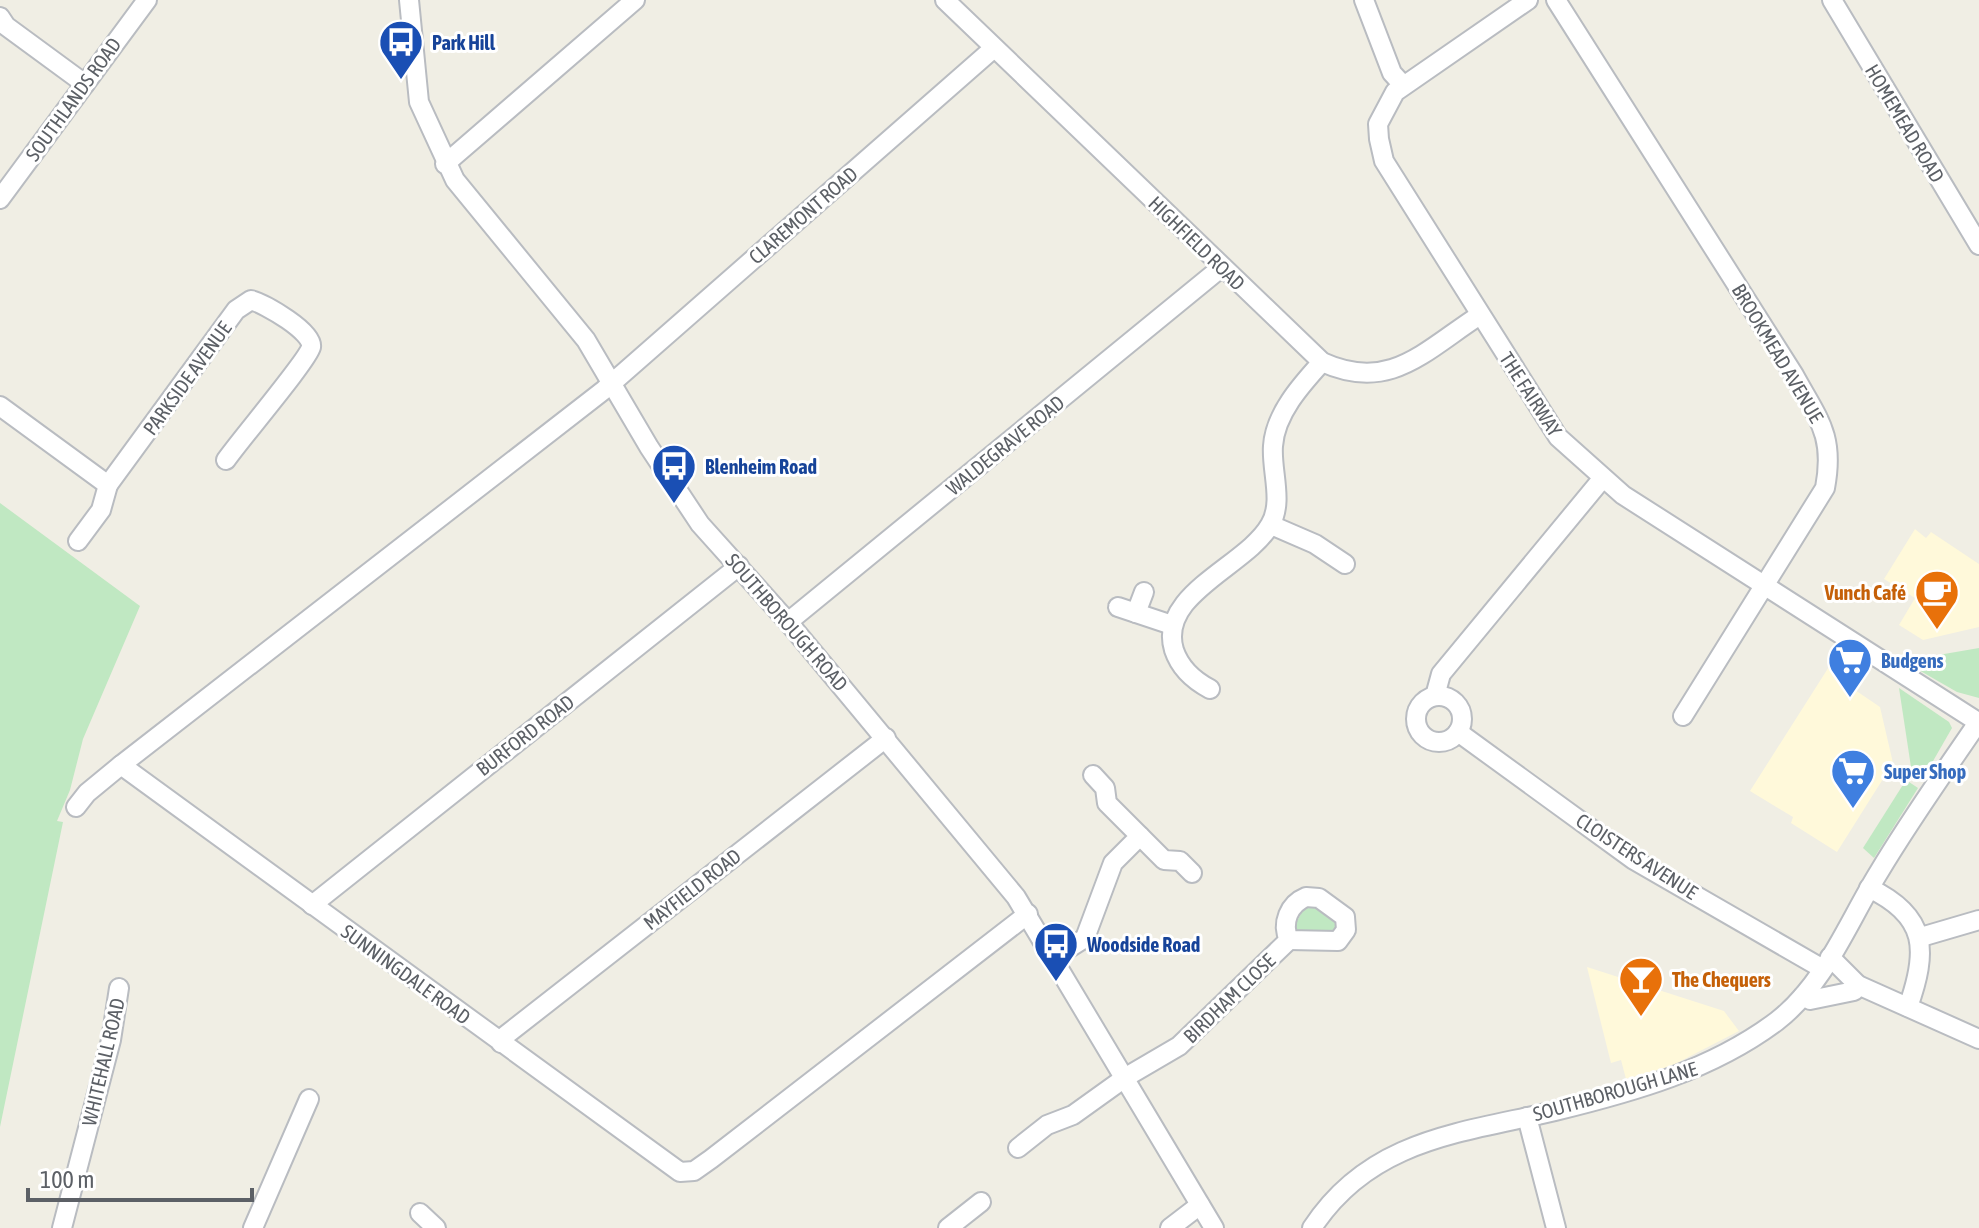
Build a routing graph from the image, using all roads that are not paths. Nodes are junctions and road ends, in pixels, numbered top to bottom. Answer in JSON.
{"nodes":[{"id":1,"x":147,"y":0,"type":"edge"},
{"id":2,"x":635,"y":0,"type":"edge"},
{"id":3,"x":945,"y":0,"type":"edge"},
{"id":4,"x":1364,"y":0,"type":"edge"},
{"id":5,"x":1528,"y":0,"type":"edge"},
{"id":6,"x":1556,"y":0,"type":"edge"},
{"id":7,"x":1832,"y":0,"type":"edge"},
{"id":8,"x":410,"y":1,"type":"edge"},
{"id":9,"x":0,"y":17,"type":"edge"},
{"id":10,"x":994,"y":48,"type":"junction"},
{"id":11,"x":85,"y":84,"type":"junction"},
{"id":12,"x":1403,"y":85,"type":"junction"},
{"id":13,"x":445,"y":164,"type":"junction"},
{"id":14,"x":0,"y":199,"type":"edge"},
{"id":15,"x":1979,"y":245,"type":"edge"},
{"id":16,"x":1222,"y":267,"type":"junction"},
{"id":17,"x":1480,"y":315,"type":"junction"},
{"id":18,"x":1322,"y":362,"type":"junction"},
{"id":19,"x":612,"y":383,"type":"junction"},
{"id":20,"x":0,"y":406,"type":"edge"},
{"id":21,"x":226,"y":460,"type":"dead end"},
{"id":22,"x":1602,"y":479,"type":"junction"},
{"id":23,"x":108,"y":485,"type":"junction"},
{"id":24,"x":1271,"y":525,"type":"junction"},
{"id":25,"x":78,"y":541,"type":"dead end"},
{"id":26,"x":1345,"y":564,"type":"dead end"},
{"id":27,"x":739,"y":566,"type":"junction"},
{"id":28,"x":1764,"y":587,"type":"junction"},
{"id":29,"x":1144,"y":592,"type":"dead end"},
{"id":30,"x":1118,"y":607,"type":"dead end"},
{"id":31,"x":1136,"y":613,"type":"junction"},
{"id":32,"x":788,"y":622,"type":"junction"},
{"id":33,"x":1172,"y":625,"type":"junction"},
{"id":34,"x":1208,"y":682,"type":"dead end"},
{"id":35,"x":1435,"y":696,"type":"junction"},
{"id":36,"x":1683,"y":716,"type":"dead end"},
{"id":37,"x":1978,"y":721,"type":"edge"},
{"id":38,"x":1458,"y":732,"type":"junction"},
{"id":39,"x":886,"y":738,"type":"junction"},
{"id":40,"x":121,"y":765,"type":"junction"},
{"id":41,"x":1093,"y":775,"type":"dead end"},
{"id":42,"x":76,"y":807,"type":"dead end"},
{"id":43,"x":1140,"y":836,"type":"junction"},
{"id":44,"x":1192,"y":873,"type":"dead end"},
{"id":45,"x":1869,"y":888,"type":"junction"},
{"id":46,"x":312,"y":905,"type":"junction"},
{"id":47,"x":1028,"y":914,"type":"junction"},
{"id":48,"x":1979,"y":920,"type":"edge"},
{"id":49,"x":1921,"y":937,"type":"junction"},
{"id":50,"x":1289,"y":940,"type":"dead end"},
{"id":51,"x":1055,"y":957,"type":"junction"},
{"id":52,"x":1827,"y":963,"type":"junction"},
{"id":53,"x":1858,"y":985,"type":"junction"},
{"id":54,"x":119,"y":988,"type":"dead end"},
{"id":55,"x":1803,"y":996,"type":"junction"},
{"id":56,"x":1908,"y":1007,"type":"junction"},
{"id":57,"x":1979,"y":1039,"type":"edge"},
{"id":58,"x":501,"y":1043,"type":"junction"},
{"id":59,"x":1126,"y":1077,"type":"junction"},
{"id":60,"x":309,"y":1099,"type":"dead end"},
{"id":61,"x":1527,"y":1117,"type":"junction"},
{"id":62,"x":1018,"y":1148,"type":"dead end"},
{"id":63,"x":981,"y":1202,"type":"dead end"},
{"id":64,"x":1200,"y":1205,"type":"junction"},
{"id":65,"x":420,"y":1213,"type":"dead end"},
{"id":66,"x":62,"y":1228,"type":"edge"},
{"id":67,"x":253,"y":1228,"type":"edge"},
{"id":68,"x":436,"y":1228,"type":"edge"},
{"id":69,"x":948,"y":1228,"type":"edge"},
{"id":70,"x":1170,"y":1228,"type":"edge"},
{"id":71,"x":1214,"y":1228,"type":"edge"},
{"id":72,"x":1312,"y":1228,"type":"edge"},
{"id":73,"x":1556,"y":1228,"type":"edge"}],
"edges":[{"from":1,"to":11,"type":"street","name":"SOUTHLANDS ROAD"},
{"from":2,"to":13,"type":"street"},
{"from":3,"to":10,"type":"street","name":"HIGHFIELD ROAD"},
{"from":4,"to":12,"type":"street"},
{"from":5,"to":12,"type":"street","name":"THE FAIRWAY"},
{"from":6,"to":28,"type":"street","name":"BROOKMEAD AVENUE"},
{"from":7,"to":15,"type":"street","name":"HOMEMEAD ROAD"},
{"from":8,"to":13,"type":"street","name":"SOUTHBOROUGH ROAD"},
{"from":9,"to":11,"type":"street"},
{"from":10,"to":16,"type":"street","name":"HIGHFIELD ROAD"},
{"from":10,"to":19,"type":"street","name":"CLAREMONT ROAD"},
{"from":11,"to":14,"type":"street","name":"SOUTHLANDS ROAD"},
{"from":12,"to":17,"type":"street","name":"THE FAIRWAY"},
{"from":13,"to":19,"type":"street","name":"SOUTHBOROUGH ROAD"},
{"from":16,"to":18,"type":"street","name":"HIGHFIELD ROAD"},
{"from":16,"to":32,"type":"street","name":"WALDEGRAVE ROAD"},
{"from":17,"to":18,"type":"street","name":"HIGHFIELD ROAD"},
{"from":17,"to":22,"type":"street","name":"THE FAIRWAY"},
{"from":18,"to":24,"type":"street"},
{"from":19,"to":27,"type":"street","name":"SOUTHBOROUGH ROAD"},
{"from":19,"to":40,"type":"street"},
{"from":20,"to":23,"type":"street"},
{"from":21,"to":23,"type":"street","name":"PARKSIDE AVENUE"},
{"from":22,"to":28,"type":"street","name":"THE FAIRWAY"},
{"from":22,"to":35,"type":"street"},
{"from":23,"to":25,"type":"street","name":"PARKSIDE AVENUE"},
{"from":24,"to":26,"type":"street"},
{"from":24,"to":33,"type":"street"},
{"from":27,"to":32,"type":"street","name":"SOUTHBOROUGH ROAD"},
{"from":27,"to":46,"type":"street","name":"BURFORD ROAD"},
{"from":28,"to":36,"type":"street","name":"BROOKMEAD AVENUE"},
{"from":28,"to":37,"type":"street","name":"THE FAIRWAY"},
{"from":29,"to":31,"type":"street"},
{"from":30,"to":31,"type":"street"},
{"from":31,"to":33,"type":"street"},
{"from":32,"to":39,"type":"street","name":"SOUTHBOROUGH ROAD"},
{"from":33,"to":34,"type":"street"},
{"from":35,"to":38,"type":"street"},
{"from":35,"to":38,"type":"street"},
{"from":37,"to":45,"type":"street","name":"SOUTHBOROUGH LANE"},
{"from":38,"to":52,"type":"street","name":"CLOISTERS AVENUE"},
{"from":39,"to":47,"type":"street","name":"SOUTHBOROUGH ROAD"},
{"from":39,"to":58,"type":"street","name":"MAYFIELD ROAD"},
{"from":40,"to":42,"type":"street"},
{"from":40,"to":46,"type":"street","name":"SUNNINGDALE ROAD"},
{"from":41,"to":43,"type":"street"},
{"from":43,"to":44,"type":"street"},
{"from":43,"to":51,"type":"street"},
{"from":45,"to":49,"type":"street"},
{"from":45,"to":52,"type":"street","name":"SOUTHBOROUGH LANE"},
{"from":46,"to":58,"type":"street","name":"SUNNINGDALE ROAD"},
{"from":47,"to":51,"type":"street","name":"SOUTHBOROUGH ROAD"},
{"from":47,"to":58,"type":"street","name":"SUNNINGDALE ROAD"},
{"from":48,"to":49,"type":"street"},
{"from":49,"to":56,"type":"street"},
{"from":50,"to":59,"type":"street","name":"BIRDHAM CLOSE"},
{"from":51,"to":59,"type":"street","name":"SOUTHBOROUGH ROAD"},
{"from":52,"to":53,"type":"street","name":"CLOISTERS AVENUE"},
{"from":52,"to":55,"type":"street","name":"SOUTHBOROUGH LANE"},
{"from":53,"to":55,"type":"street"},
{"from":53,"to":56,"type":"street"},
{"from":54,"to":66,"type":"street","name":"WHITEHALL ROAD"},
{"from":55,"to":61,"type":"street","name":"SOUTHBOROUGH LANE"},
{"from":56,"to":57,"type":"street"},
{"from":59,"to":62,"type":"street","name":"BIRDHAM CLOSE"},
{"from":59,"to":64,"type":"street","name":"SOUTHBOROUGH ROAD"},
{"from":60,"to":67,"type":"street"},
{"from":61,"to":72,"type":"street","name":"SOUTHBOROUGH LANE"},
{"from":61,"to":73,"type":"street"},
{"from":63,"to":69,"type":"street"},
{"from":64,"to":70,"type":"street"},
{"from":64,"to":71,"type":"street","name":"SOUTHBOROUGH ROAD"},
{"from":65,"to":68,"type":"street"}]}
